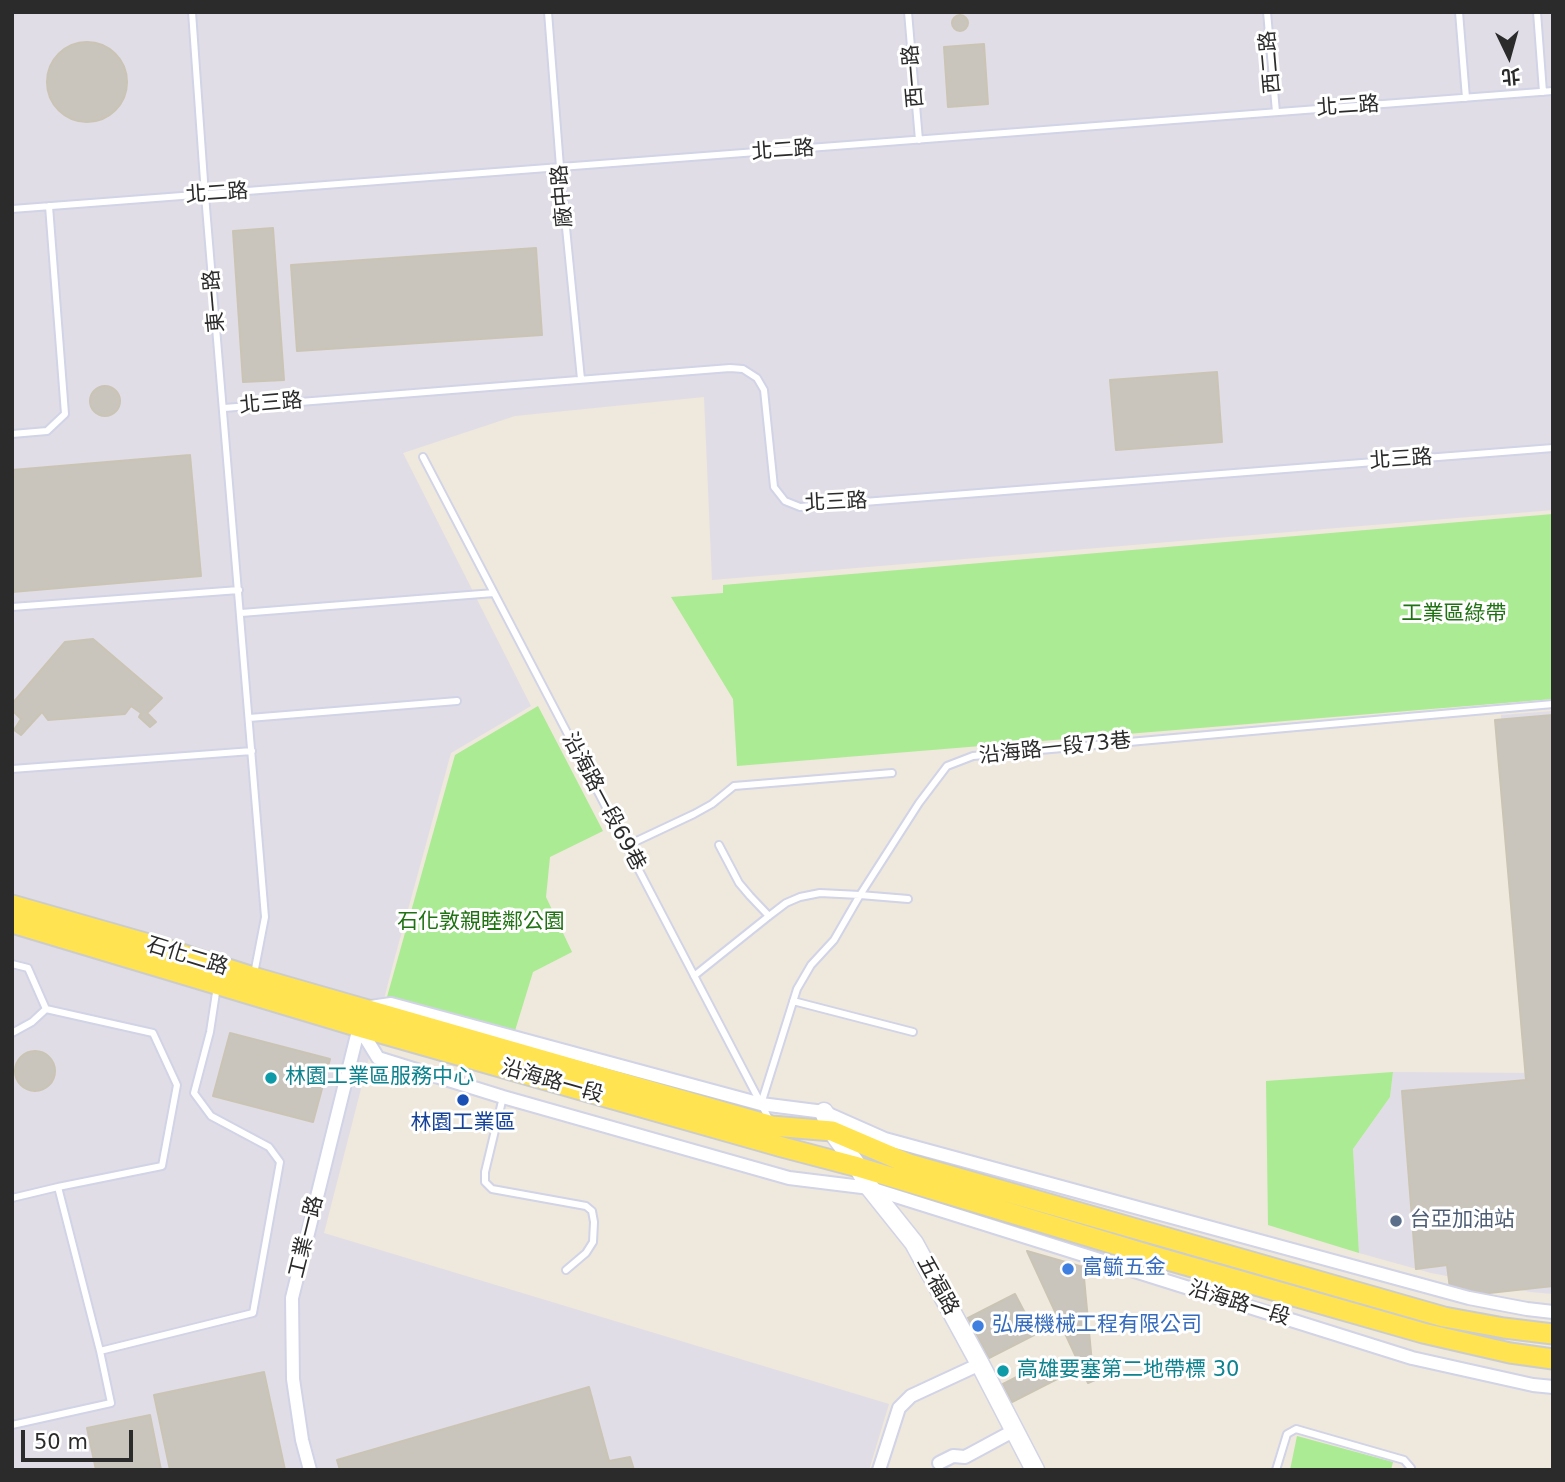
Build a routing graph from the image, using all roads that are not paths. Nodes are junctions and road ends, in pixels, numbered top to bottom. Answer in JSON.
{"nodes":[{"id":1,"x":192,"y":12,"type":"edge"},
{"id":2,"x":548,"y":12,"type":"edge"},
{"id":3,"x":908,"y":12,"type":"edge"},
{"id":4,"x":1267,"y":12,"type":"edge"},
{"id":5,"x":1459,"y":12,"type":"edge"},
{"id":6,"x":1537,"y":12,"type":"edge"},
{"id":7,"x":1553,"y":91,"type":"edge"},
{"id":8,"x":1543,"y":92,"type":"junction"},
{"id":9,"x":1466,"y":98,"type":"junction"},
{"id":10,"x":1276,"y":112,"type":"junction"},
{"id":11,"x":919,"y":140,"type":"junction"},
{"id":12,"x":560,"y":167,"type":"junction"},
{"id":13,"x":205,"y":195,"type":"junction"},
{"id":14,"x":49,"y":206,"type":"junction"},
{"id":15,"x":12,"y":209,"type":"edge"},
{"id":16,"x":581,"y":379,"type":"junction"},
{"id":17,"x":224,"y":408,"type":"junction"},
{"id":18,"x":12,"y":435,"type":"edge"},
{"id":19,"x":1553,"y":448,"type":"edge"},
{"id":20,"x":423,"y":457,"type":"dead end"},
{"id":21,"x":239,"y":590,"type":"junction"},
{"id":22,"x":494,"y":593,"type":"junction"},
{"id":23,"x":12,"y":607,"type":"edge"},
{"id":24,"x":241,"y":613,"type":"junction"},
{"id":25,"x":457,"y":701,"type":"dead end"},
{"id":26,"x":1553,"y":704,"type":"edge"},
{"id":27,"x":249,"y":718,"type":"junction"},
{"id":28,"x":252,"y":751,"type":"junction"},
{"id":29,"x":12,"y":769,"type":"edge"},
{"id":30,"x":892,"y":774,"type":"dead end"},
{"id":31,"x":719,"y":845,"type":"dead end"},
{"id":32,"x":626,"y":846,"type":"junction"},
{"id":33,"x":860,"y":895,"type":"junction"},
{"id":34,"x":908,"y":899,"type":"dead end"},
{"id":35,"x":12,"y":905,"type":"edge"},
{"id":36,"x":769,"y":916,"type":"junction"},
{"id":37,"x":12,"y":923,"type":"edge"},
{"id":38,"x":12,"y":964,"type":"edge"},
{"id":39,"x":219,"y":975,"type":"junction"},
{"id":40,"x":694,"y":976,"type":"junction"},
{"id":41,"x":251,"y":985,"type":"junction"},
{"id":42,"x":793,"y":1001,"type":"junction"},
{"id":43,"x":46,"y":1009,"type":"junction"},
{"id":44,"x":361,"y":1017,"type":"junction"},
{"id":45,"x":913,"y":1032,"type":"dead end"},
{"id":46,"x":12,"y":1033,"type":"edge"},
{"id":47,"x":177,"y":1085,"type":"junction"},
{"id":48,"x":194,"y":1093,"type":"junction"},
{"id":49,"x":503,"y":1097,"type":"junction"},
{"id":50,"x":761,"y":1104,"type":"junction"},
{"id":51,"x":824,"y":1112,"type":"junction"},
{"id":52,"x":772,"y":1126,"type":"junction"},
{"id":53,"x":832,"y":1131,"type":"junction"},
{"id":54,"x":782,"y":1147,"type":"junction"},
{"id":55,"x":858,"y":1167,"type":"junction"},
{"id":56,"x":58,"y":1187,"type":"junction"},
{"id":57,"x":870,"y":1188,"type":"junction"},
{"id":58,"x":12,"y":1198,"type":"edge"},
{"id":59,"x":566,"y":1270,"type":"dead end"},
{"id":60,"x":1553,"y":1311,"type":"edge"},
{"id":61,"x":1553,"y":1334,"type":"edge"},
{"id":62,"x":100,"y":1351,"type":"junction"},
{"id":63,"x":1553,"y":1359,"type":"edge"},
{"id":64,"x":980,"y":1364,"type":"junction"},
{"id":65,"x":1553,"y":1387,"type":"edge"},
{"id":66,"x":12,"y":1426,"type":"edge"},
{"id":67,"x":1015,"y":1430,"type":"junction"},
{"id":68,"x":939,"y":1463,"type":"dead end"},
{"id":69,"x":310,"y":1470,"type":"edge"},
{"id":70,"x":879,"y":1470,"type":"edge"},
{"id":71,"x":1035,"y":1470,"type":"edge"},
{"id":72,"x":1276,"y":1470,"type":"edge"},
{"id":73,"x":1410,"y":1470,"type":"edge"}],
"edges":[{"from":1,"to":13,"type":"lane","name":"東一路"},
{"from":2,"to":12,"type":"lane","name":"廠中路"},
{"from":3,"to":11,"type":"lane","name":"西一路"},
{"from":4,"to":10,"type":"lane","name":"西二路"},
{"from":5,"to":9,"type":"lane"},
{"from":6,"to":8,"type":"lane"},
{"from":7,"to":8,"type":"lane","name":"北二路"},
{"from":8,"to":9,"type":"lane","name":"北二路"},
{"from":9,"to":10,"type":"lane","name":"北二路"},
{"from":10,"to":11,"type":"lane","name":"北二路"},
{"from":11,"to":12,"type":"lane","name":"北二路"},
{"from":12,"to":13,"type":"lane","name":"北二路"},
{"from":12,"to":16,"type":"lane","name":"廠中路"},
{"from":13,"to":14,"type":"lane","name":"北二路"},
{"from":13,"to":17,"type":"lane","name":"東一路"},
{"from":14,"to":15,"type":"lane","name":"北二路"},
{"from":14,"to":18,"type":"lane"},
{"from":16,"to":17,"type":"lane","name":"北三路"},
{"from":16,"to":19,"type":"lane","name":"北三路"},
{"from":17,"to":21,"type":"lane","name":"東一路"},
{"from":20,"to":22,"type":"lane","name":"沿海路一段69巷"},
{"from":21,"to":23,"type":"lane"},
{"from":21,"to":24,"type":"lane","name":"東一路"},
{"from":22,"to":24,"type":"lane"},
{"from":22,"to":32,"type":"lane","name":"沿海路一段69巷"},
{"from":24,"to":27,"type":"lane","name":"東一路"},
{"from":25,"to":27,"type":"lane"},
{"from":26,"to":33,"type":"lane","name":"沿海路一段73巷"},
{"from":27,"to":28,"type":"lane","name":"東一路"},
{"from":28,"to":29,"type":"lane"},
{"from":28,"to":41,"type":"lane","name":"東一路"},
{"from":30,"to":32,"type":"lane"},
{"from":31,"to":36,"type":"lane"},
{"from":32,"to":40,"type":"lane","name":"沿海路一段69巷"},
{"from":33,"to":34,"type":"lane"},
{"from":33,"to":36,"type":"lane"},
{"from":33,"to":42,"type":"lane","name":"沿海路一段73巷"},
{"from":35,"to":39,"type":"main road","name":"石化二路"},
{"from":36,"to":40,"type":"lane"},
{"from":37,"to":39,"type":"main road","name":"石化二路"},
{"from":38,"to":43,"type":"lane"},
{"from":39,"to":41,"type":"main road","name":"石化二路"},
{"from":39,"to":48,"type":"lane"},
{"from":40,"to":50,"type":"lane","name":"沿海路一段69巷"},
{"from":41,"to":44,"type":"main road","name":"石化二路"},
{"from":42,"to":45,"type":"lane"},
{"from":42,"to":50,"type":"lane","name":"沿海路一段73巷"},
{"from":43,"to":46,"type":"lane"},
{"from":43,"to":47,"type":"lane"},
{"from":44,"to":49,"type":"street","name":"沿海路一段"},
{"from":44,"to":50,"type":"street","name":"沿海路一段"},
{"from":44,"to":52,"type":"main road","name":"沿海路一段"},
{"from":44,"to":54,"type":"main road","name":"沿海路一段"},
{"from":44,"to":69,"type":"street","name":"工業一路"},
{"from":47,"to":48,"type":"lane"},
{"from":47,"to":56,"type":"lane"},
{"from":48,"to":62,"type":"lane"},
{"from":49,"to":57,"type":"street","name":"沿海路一段"},
{"from":49,"to":59,"type":"lane"},
{"from":50,"to":51,"type":"street","name":"沿海路一段"},
{"from":50,"to":52,"type":"lane","name":"沿海路一段69巷"},
{"from":51,"to":53,"type":"street","name":"五福路"},
{"from":51,"to":60,"type":"street","name":"沿海路一段"},
{"from":52,"to":53,"type":"main road","name":"沿海路一段"},
{"from":52,"to":54,"type":"lane","name":"沿海路一段69巷"},
{"from":53,"to":55,"type":"street","name":"五福路"},
{"from":53,"to":61,"type":"main road","name":"沿海路一段"},
{"from":54,"to":55,"type":"main road","name":"沿海路一段"},
{"from":55,"to":57,"type":"street","name":"五福路"},
{"from":55,"to":63,"type":"main road","name":"沿海路一段"},
{"from":56,"to":58,"type":"lane"},
{"from":56,"to":62,"type":"lane"},
{"from":57,"to":64,"type":"street","name":"五福路"},
{"from":57,"to":65,"type":"street","name":"沿海路一段"},
{"from":62,"to":66,"type":"lane"},
{"from":64,"to":67,"type":"street","name":"五福路"},
{"from":64,"to":70,"type":"street"},
{"from":67,"to":68,"type":"street"},
{"from":67,"to":71,"type":"street","name":"五福路"},
{"from":72,"to":73,"type":"lane"}]}
